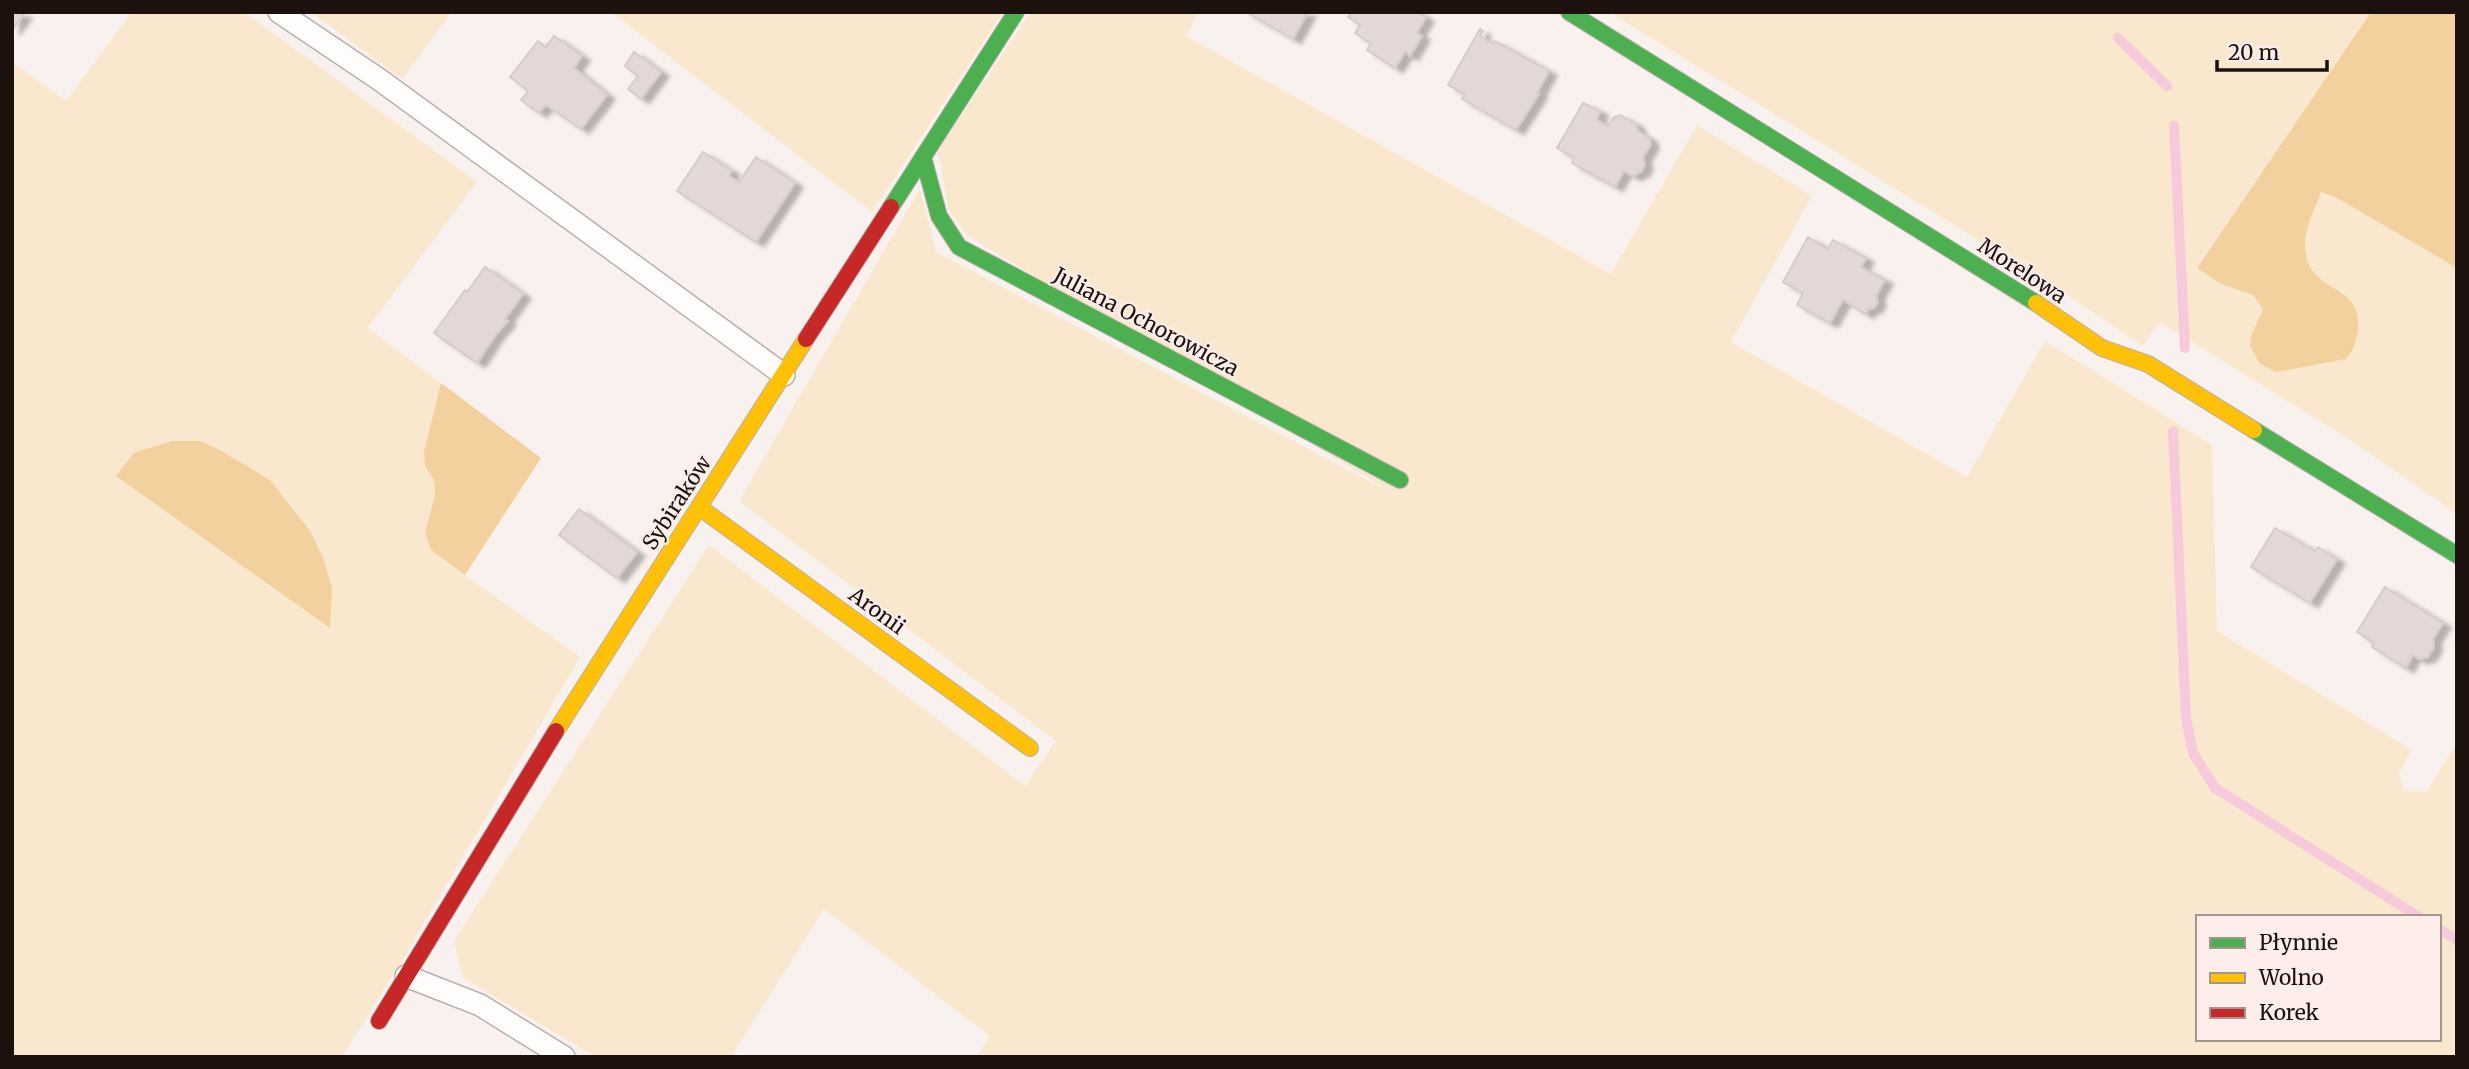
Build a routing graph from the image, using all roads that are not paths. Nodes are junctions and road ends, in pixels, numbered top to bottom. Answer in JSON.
{"nodes":[{"id":1,"x":279,"y":12,"type":"edge"},
{"id":2,"x":1016,"y":12,"type":"edge"},
{"id":3,"x":1569,"y":12,"type":"edge"},
{"id":4,"x":923,"y":156,"type":"junction"},
{"id":5,"x":784,"y":376,"type":"junction"},
{"id":6,"x":1400,"y":480,"type":"dead end"},
{"id":7,"x":699,"y":507,"type":"junction"},
{"id":8,"x":2457,"y":555,"type":"edge"},
{"id":9,"x":1030,"y":748,"type":"dead end"},
{"id":10,"x":406,"y":976,"type":"junction"},
{"id":11,"x":379,"y":1021,"type":"dead end"},
{"id":12,"x":564,"y":1057,"type":"edge"}],
"edges":[{"from":1,"to":5,"type":"lane"},
{"from":2,"to":4,"type":"street","name":"Sybiraków"},
{"from":3,"to":8,"type":"street","name":"Morelowa"},
{"from":4,"to":5,"type":"street","name":"Sybiraków"},
{"from":4,"to":6,"type":"street","name":"Juliana Ochorowicza"},
{"from":5,"to":7,"type":"street","name":"Sybiraków"},
{"from":7,"to":9,"type":"street","name":"Aronii"},
{"from":7,"to":10,"type":"street","name":"Sybiraków"},
{"from":10,"to":11,"type":"street","name":"Sybiraków"},
{"from":10,"to":12,"type":"lane"}]}
